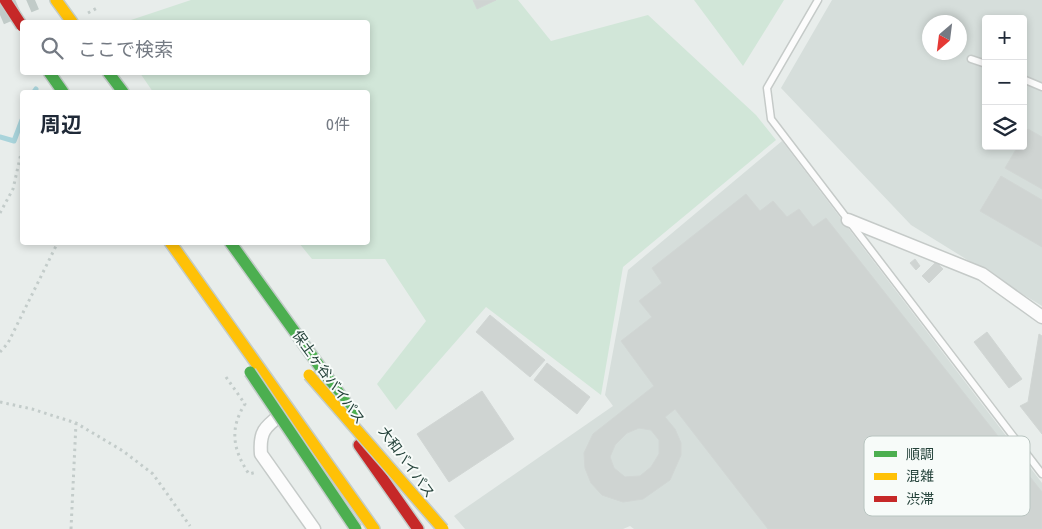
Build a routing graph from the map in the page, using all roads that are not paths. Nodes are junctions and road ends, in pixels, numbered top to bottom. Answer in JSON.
{"nodes":[{"id":1,"x":6,"y":0,"type":"edge"},
{"id":2,"x":11,"y":0,"type":"edge"},
{"id":3,"x":43,"y":0,"type":"edge"},
{"id":4,"x":56,"y":0,"type":"edge"},
{"id":5,"x":818,"y":0,"type":"edge"},
{"id":6,"x":0,"y":4,"type":"edge"},
{"id":7,"x":26,"y":20,"type":"edge"},
{"id":8,"x":58,"y":20,"type":"edge"},
{"id":9,"x":71,"y":20,"type":"edge"},
{"id":10,"x":20,"y":23,"type":"edge"},
{"id":11,"x":20,"y":33,"type":"edge"},
{"id":12,"x":971,"y":58,"type":"dead end"},
{"id":13,"x":982,"y":62,"type":"edge"},
{"id":14,"x":50,"y":75,"type":"edge"},
{"id":15,"x":55,"y":75,"type":"edge"},
{"id":16,"x":65,"y":75,"type":"edge"},
{"id":17,"x":96,"y":75,"type":"edge"},
{"id":18,"x":110,"y":75,"type":"edge"},
{"id":19,"x":1027,"y":80,"type":"edge"},
{"id":20,"x":1042,"y":86,"type":"edge"},
{"id":21,"x":62,"y":90,"type":"edge"},
{"id":22,"x":63,"y":90,"type":"edge"},
{"id":23,"x":76,"y":90,"type":"edge"},
{"id":24,"x":108,"y":90,"type":"edge"},
{"id":25,"x":122,"y":90,"type":"edge"},
{"id":26,"x":848,"y":220,"type":"junction"},
{"id":27,"x":166,"y":245,"type":"edge"},
{"id":28,"x":172,"y":245,"type":"edge"},
{"id":29,"x":185,"y":245,"type":"edge"},
{"id":30,"x":232,"y":245,"type":"edge"},
{"id":31,"x":1042,"y":317,"type":"edge"},
{"id":32,"x":289,"y":408,"type":"junction"},
{"id":33,"x":1013,"y":436,"type":"edge"},
{"id":34,"x":1030,"y":458,"type":"edge"},
{"id":35,"x":1042,"y":474,"type":"edge"},
{"id":36,"x":314,"y":529,"type":"edge"},
{"id":37,"x":356,"y":529,"type":"edge"},
{"id":38,"x":374,"y":529,"type":"edge"},
{"id":39,"x":385,"y":529,"type":"edge"},
{"id":40,"x":418,"y":529,"type":"edge"},
{"id":41,"x":437,"y":529,"type":"edge"},
{"id":42,"x":443,"y":529,"type":"edge"}],
"edges":[{"from":1,"to":10,"type":"highway","bridge":true},
{"from":2,"to":7,"type":"highway"},
{"from":3,"to":8,"type":"highway"},
{"from":4,"to":9,"type":"highway"},
{"from":5,"to":26,"type":"lane"},
{"from":6,"to":11,"type":"highway"},
{"from":12,"to":13,"type":"lane"},
{"from":14,"to":21,"type":"highway"},
{"from":15,"to":22,"type":"highway"},
{"from":16,"to":23,"type":"highway"},
{"from":17,"to":24,"type":"highway"},
{"from":18,"to":25,"type":"highway"},
{"from":19,"to":20,"type":"lane"},
{"from":26,"to":31,"type":"street"},
{"from":26,"to":33,"type":"lane"},
{"from":27,"to":37,"type":"highway","bridge":true},
{"from":28,"to":32,"type":"highway"},
{"from":29,"to":39,"type":"highway"},
{"from":30,"to":41,"type":"highway","name":"大和バイパス"},
{"from":32,"to":36,"type":"street"},
{"from":32,"to":38,"type":"highway"},
{"from":34,"to":35,"type":"lane"},
{"from":40,"to":42,"type":"highway","name":"保土ヶ谷バイパス","bridge":true}]}
